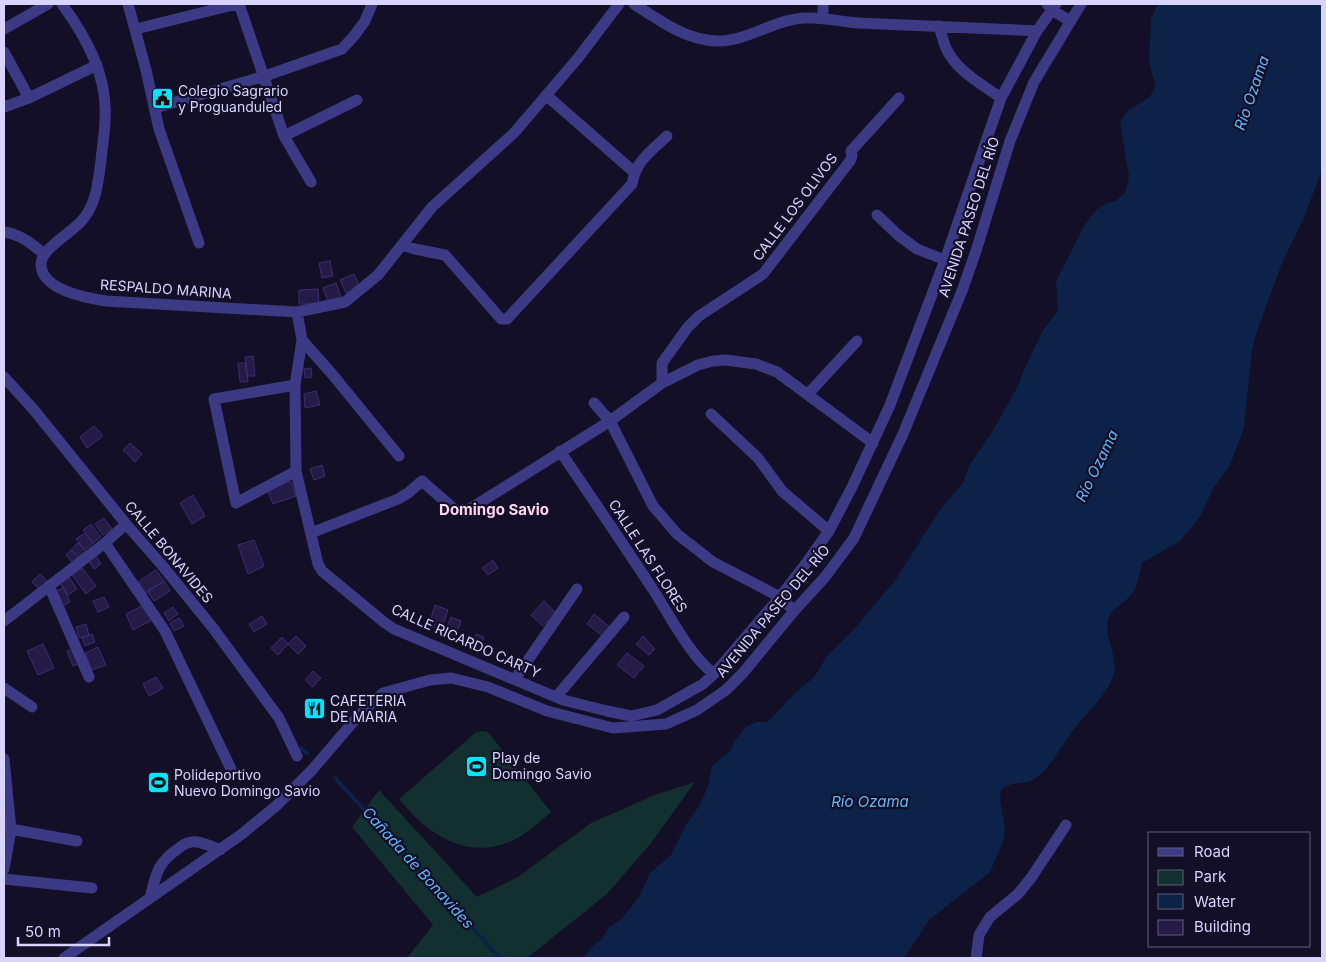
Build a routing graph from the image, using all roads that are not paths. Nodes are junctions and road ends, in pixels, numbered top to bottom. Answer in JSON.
{"nodes":[{"id":1,"x":48,"y":4,"type":"edge"},
{"id":2,"x":62,"y":4,"type":"edge"},
{"id":3,"x":128,"y":4,"type":"edge"},
{"id":4,"x":238,"y":4,"type":"edge"},
{"id":5,"x":372,"y":4,"type":"edge"},
{"id":6,"x":619,"y":4,"type":"edge"},
{"id":7,"x":634,"y":4,"type":"edge"},
{"id":8,"x":824,"y":4,"type":"edge"},
{"id":9,"x":1081,"y":4,"type":"edge"},
{"id":10,"x":1052,"y":6,"type":"edge"},
{"id":11,"x":823,"y":18,"type":"junction"},
{"id":12,"x":1070,"y":22,"type":"junction"},
{"id":13,"x":939,"y":26,"type":"junction"},
{"id":14,"x":4,"y":29,"type":"edge"},
{"id":15,"x":136,"y":29,"type":"junction"},
{"id":16,"x":1037,"y":31,"type":"junction"},
{"id":17,"x":4,"y":52,"type":"edge"},
{"id":18,"x":97,"y":65,"type":"junction"},
{"id":19,"x":265,"y":76,"type":"junction"},
{"id":20,"x":546,"y":95,"type":"junction"},
{"id":21,"x":29,"y":98,"type":"junction"},
{"id":22,"x":899,"y":98,"type":"dead end"},
{"id":23,"x":1002,"y":98,"type":"junction"},
{"id":24,"x":357,"y":100,"type":"dead end"},
{"id":25,"x":4,"y":107,"type":"edge"},
{"id":26,"x":155,"y":108,"type":"junction"},
{"id":27,"x":284,"y":136,"type":"junction"},
{"id":28,"x":666,"y":136,"type":"dead end"},
{"id":29,"x":634,"y":172,"type":"junction"},
{"id":30,"x":311,"y":182,"type":"dead end"},
{"id":31,"x":877,"y":215,"type":"dead end"},
{"id":32,"x":4,"y":232,"type":"edge"},
{"id":33,"x":199,"y":243,"type":"dead end"},
{"id":34,"x":402,"y":245,"type":"junction"},
{"id":35,"x":44,"y":254,"type":"junction"},
{"id":36,"x":945,"y":260,"type":"junction"},
{"id":37,"x":297,"y":312,"type":"junction"},
{"id":38,"x":302,"y":340,"type":"junction"},
{"id":39,"x":857,"y":341,"type":"dead end"},
{"id":40,"x":4,"y":377,"type":"edge"},
{"id":41,"x":662,"y":383,"type":"junction"},
{"id":42,"x":295,"y":385,"type":"junction"},
{"id":43,"x":808,"y":394,"type":"junction"},
{"id":44,"x":594,"y":403,"type":"dead end"},
{"id":45,"x":711,"y":414,"type":"dead end"},
{"id":46,"x":610,"y":421,"type":"junction"},
{"id":47,"x":873,"y":443,"type":"junction"},
{"id":48,"x":560,"y":451,"type":"junction"},
{"id":49,"x":399,"y":456,"type":"dead end"},
{"id":50,"x":296,"y":471,"type":"junction"},
{"id":51,"x":126,"y":524,"type":"junction"},
{"id":52,"x":829,"y":530,"type":"junction"},
{"id":53,"x":310,"y":533,"type":"junction"},
{"id":54,"x":105,"y":543,"type":"junction"},
{"id":55,"x":49,"y":586,"type":"junction"},
{"id":56,"x":577,"y":589,"type":"dead end"},
{"id":57,"x":780,"y":597,"type":"junction"},
{"id":58,"x":794,"y":611,"type":"junction"},
{"id":59,"x":624,"y":617,"type":"dead end"},
{"id":60,"x":4,"y":621,"type":"edge"},
{"id":61,"x":714,"y":674,"type":"junction"},
{"id":62,"x":89,"y":677,"type":"dead end"},
{"id":63,"x":514,"y":679,"type":"junction"},
{"id":64,"x":4,"y":688,"type":"edge"},
{"id":65,"x":556,"y":697,"type":"junction"},
{"id":66,"x":32,"y":707,"type":"dead end"},
{"id":67,"x":297,"y":756,"type":"dead end"},
{"id":68,"x":4,"y":758,"type":"edge"},
{"id":69,"x":231,"y":769,"type":"dead end"},
{"id":70,"x":1066,"y":825,"type":"dead end"},
{"id":71,"x":8,"y":829,"type":"edge"},
{"id":72,"x":77,"y":841,"type":"dead end"},
{"id":73,"x":220,"y":850,"type":"junction"},
{"id":74,"x":5,"y":863,"type":"edge"},
{"id":75,"x":4,"y":879,"type":"edge"},
{"id":76,"x":92,"y":888,"type":"dead end"},
{"id":77,"x":150,"y":898,"type":"junction"},
{"id":78,"x":64,"y":958,"type":"edge"},
{"id":79,"x":976,"y":958,"type":"edge"}],
"edges":[{"from":1,"to":14,"type":"street"},
{"from":2,"to":18,"type":"street"},
{"from":3,"to":15,"type":"street"},
{"from":4,"to":15,"type":"street"},
{"from":4,"to":19,"type":"street"},
{"from":5,"to":19,"type":"street"},
{"from":6,"to":20,"type":"street","name":"RESPALDO MARINA"},
{"from":7,"to":11,"type":"street"},
{"from":8,"to":11,"type":"street"},
{"from":9,"to":12,"type":"street","name":"AVENIDA PASEO DEL RÍO"},
{"from":10,"to":12,"type":"street"},
{"from":10,"to":16,"type":"street","name":"AVENIDA PASEO DEL RÍO"},
{"from":11,"to":13,"type":"street"},
{"from":12,"to":58,"type":"street","name":"AVENIDA PASEO DEL RÍO"},
{"from":13,"to":16,"type":"street"},
{"from":13,"to":23,"type":"street"},
{"from":15,"to":26,"type":"street"},
{"from":16,"to":23,"type":"street","name":"AVENIDA PASEO DEL RÍO"},
{"from":17,"to":21,"type":"street"},
{"from":18,"to":21,"type":"street"},
{"from":18,"to":35,"type":"street"},
{"from":19,"to":26,"type":"street"},
{"from":19,"to":27,"type":"street"},
{"from":20,"to":29,"type":"street"},
{"from":20,"to":34,"type":"street","name":"RESPALDO MARINA"},
{"from":21,"to":25,"type":"street"},
{"from":22,"to":41,"type":"street","name":"CALLE LOS OLIVOS"},
{"from":23,"to":36,"type":"street","name":"AVENIDA PASEO DEL RÍO"},
{"from":24,"to":27,"type":"street"},
{"from":26,"to":33,"type":"street"},
{"from":27,"to":30,"type":"street"},
{"from":28,"to":29,"type":"street"},
{"from":29,"to":34,"type":"street"},
{"from":31,"to":36,"type":"street"},
{"from":32,"to":35,"type":"street"},
{"from":34,"to":37,"type":"street","name":"RESPALDO MARINA"},
{"from":35,"to":37,"type":"street","name":"RESPALDO MARINA"},
{"from":36,"to":47,"type":"street","name":"AVENIDA PASEO DEL RÍO"},
{"from":37,"to":38,"type":"street","name":"CALLE RICARDO CARTY"},
{"from":38,"to":42,"type":"street","name":"CALLE RICARDO CARTY"},
{"from":38,"to":49,"type":"street"},
{"from":39,"to":43,"type":"street"},
{"from":40,"to":51,"type":"street","name":"CALLE BONAVIDES"},
{"from":41,"to":43,"type":"street"},
{"from":41,"to":46,"type":"street"},
{"from":42,"to":50,"type":"street","name":"CALLE RICARDO CARTY"},
{"from":42,"to":50,"type":"street"},
{"from":43,"to":47,"type":"street"},
{"from":44,"to":46,"type":"street"},
{"from":45,"to":52,"type":"street"},
{"from":46,"to":48,"type":"street"},
{"from":46,"to":57,"type":"street"},
{"from":47,"to":52,"type":"street","name":"AVENIDA PASEO DEL RÍO"},
{"from":48,"to":53,"type":"street"},
{"from":48,"to":61,"type":"street","name":"CALLE LAS FLORES"},
{"from":50,"to":53,"type":"street","name":"CALLE RICARDO CARTY"},
{"from":51,"to":54,"type":"street"},
{"from":51,"to":67,"type":"street","name":"CALLE BONAVIDES"},
{"from":52,"to":57,"type":"street","name":"AVENIDA PASEO DEL RÍO"},
{"from":53,"to":63,"type":"street","name":"CALLE RICARDO CARTY"},
{"from":54,"to":55,"type":"street"},
{"from":54,"to":69,"type":"street"},
{"from":55,"to":60,"type":"street"},
{"from":55,"to":62,"type":"street"},
{"from":56,"to":63,"type":"street"},
{"from":57,"to":58,"type":"street"},
{"from":57,"to":61,"type":"street","name":"AVENIDA PASEO DEL RÍO"},
{"from":58,"to":73,"type":"street","name":"AVENIDA PASEO DEL RÍO"},
{"from":59,"to":65,"type":"street"},
{"from":61,"to":65,"type":"street","name":"CALLE RICARDO CARTY"},
{"from":63,"to":65,"type":"street","name":"CALLE RICARDO CARTY"},
{"from":64,"to":66,"type":"street"},
{"from":68,"to":71,"type":"street"},
{"from":70,"to":79,"type":"street"},
{"from":71,"to":72,"type":"street"},
{"from":71,"to":74,"type":"street"},
{"from":73,"to":77,"type":"street","name":"AVENIDA PASEO DEL RÍO"},
{"from":73,"to":77,"type":"street"},
{"from":75,"to":76,"type":"street"},
{"from":77,"to":78,"type":"street","name":"AVENIDA PASEO DEL RÍO"}]}
